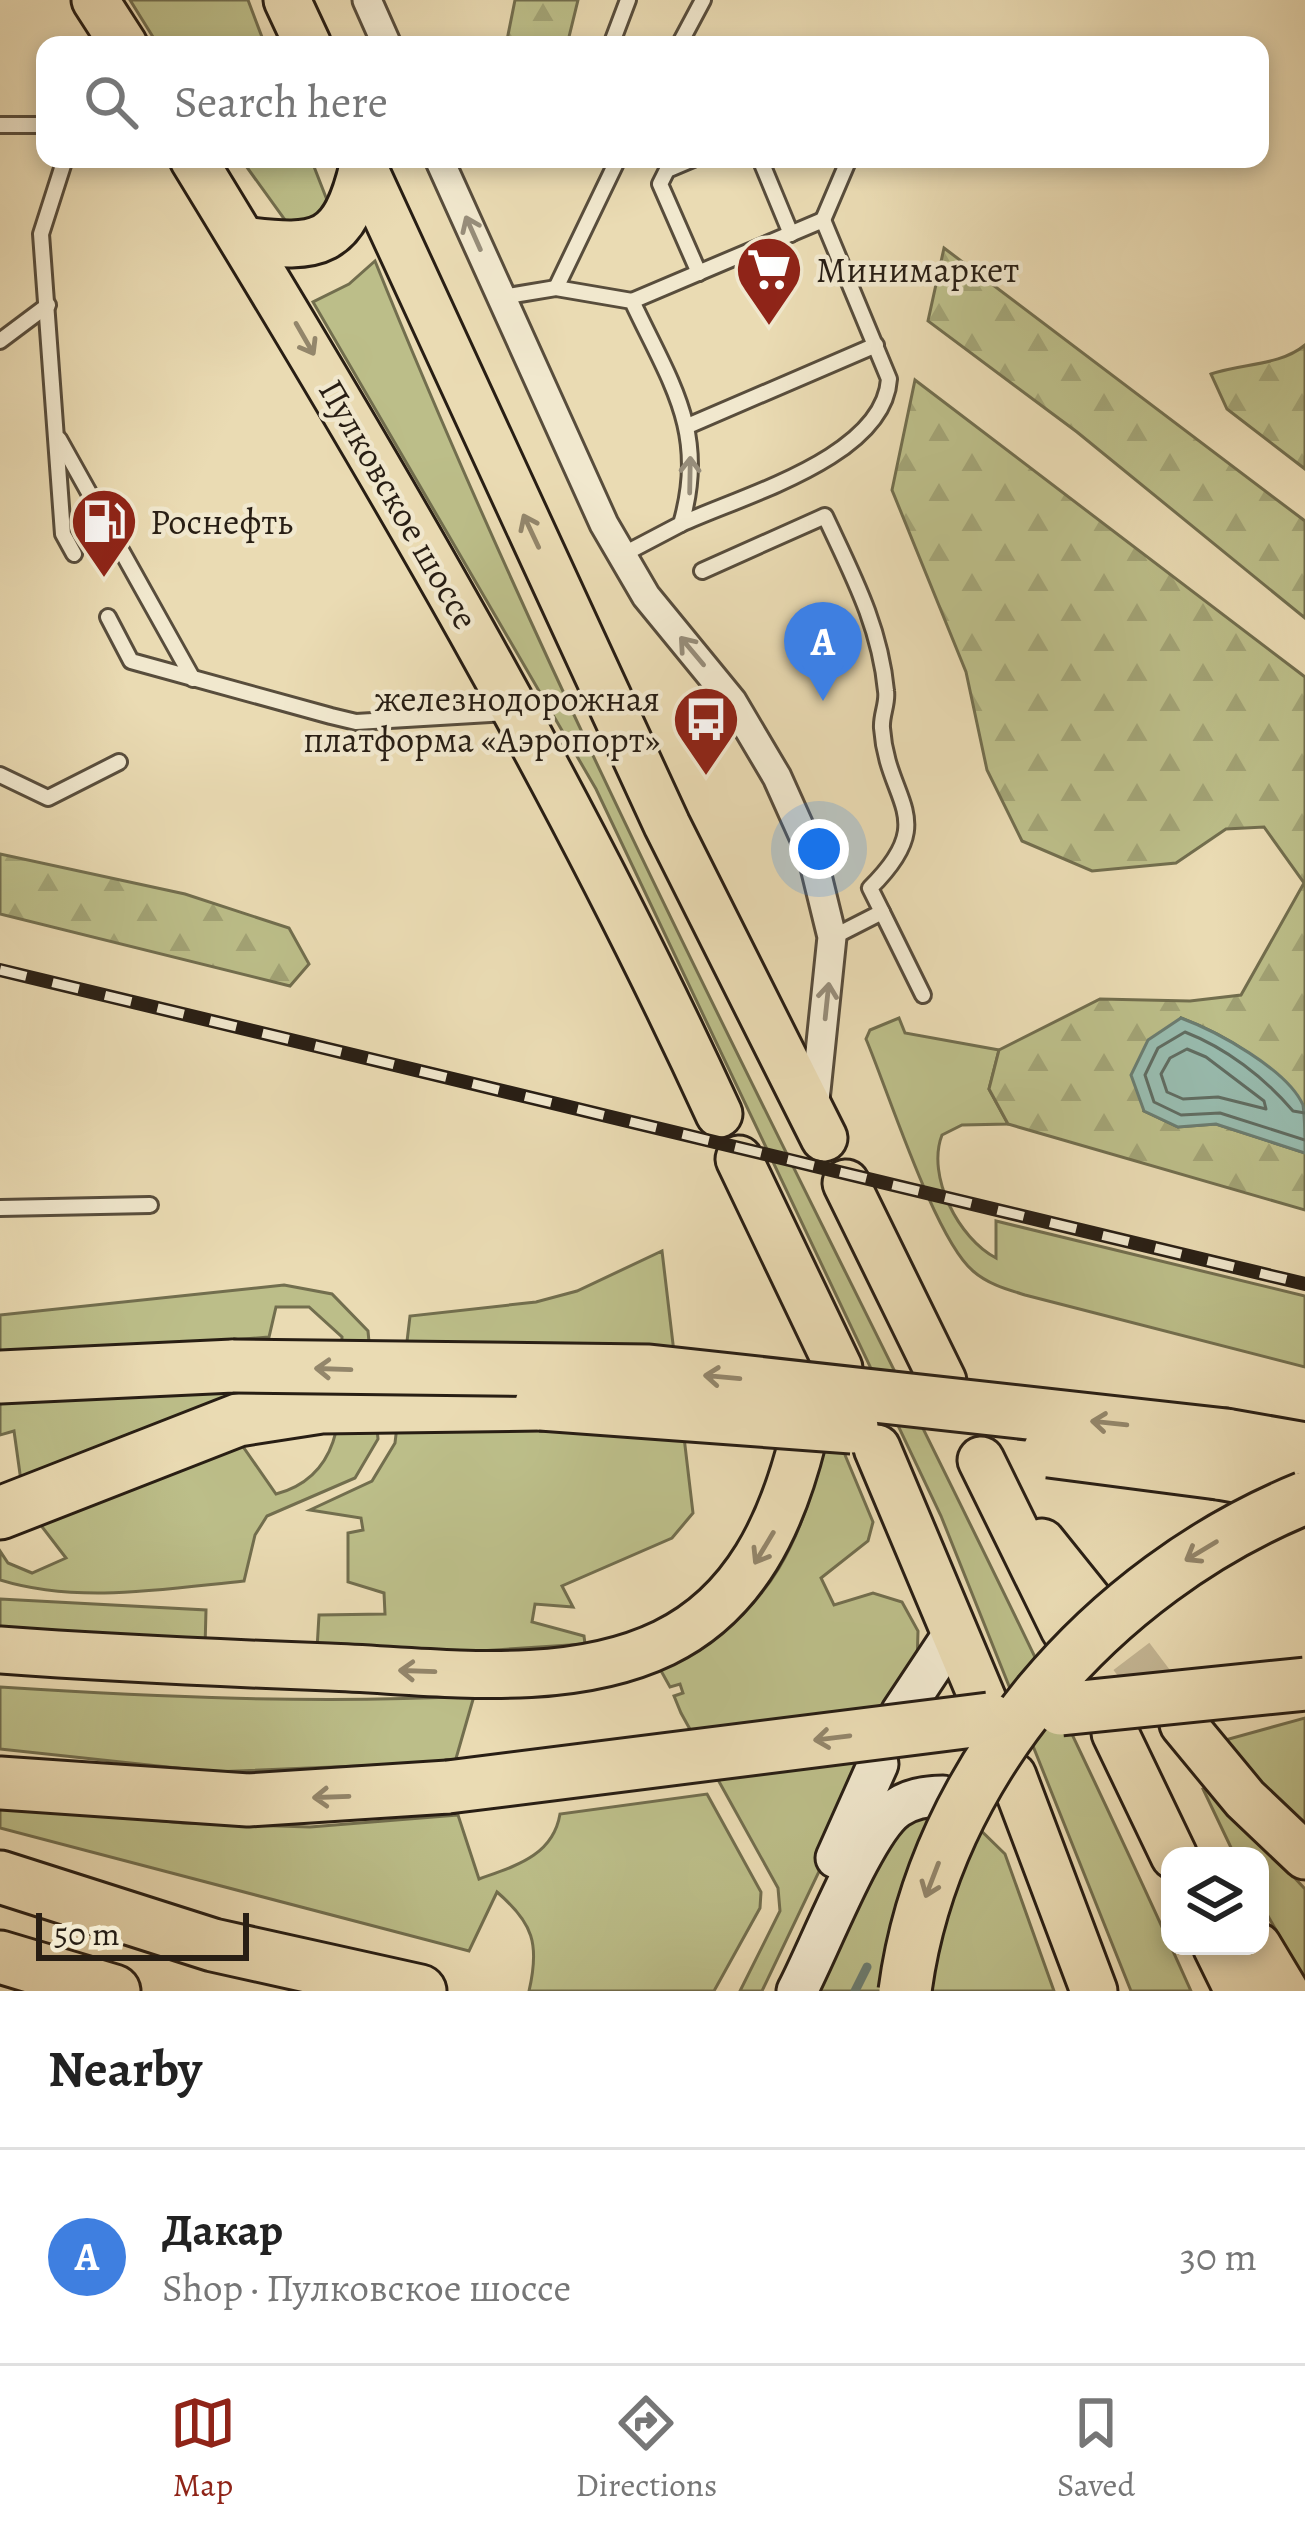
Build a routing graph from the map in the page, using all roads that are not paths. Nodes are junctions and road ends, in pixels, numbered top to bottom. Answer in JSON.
{"nodes":[{"id":1,"x":287,"y":0,"type":"edge"},
{"id":2,"x":628,"y":0,"type":"edge"},
{"id":3,"x":703,"y":0,"type":"edge"},
{"id":4,"x":366,"y":5,"type":"edge"},
{"id":5,"x":304,"y":36,"type":"edge"},
{"id":6,"x":382,"y":36,"type":"edge"},
{"id":7,"x":614,"y":36,"type":"edge"},
{"id":8,"x":684,"y":36,"type":"edge"},
{"id":9,"x":0,"y":125,"type":"edge"},
{"id":10,"x":36,"y":125,"type":"edge"},
{"id":11,"x":62,"y":168,"type":"edge"},
{"id":12,"x":199,"y":168,"type":"edge"},
{"id":13,"x":361,"y":168,"type":"edge"},
{"id":14,"x":365,"y":168,"type":"edge"},
{"id":15,"x":443,"y":168,"type":"edge"},
{"id":16,"x":614,"y":168,"type":"edge"},
{"id":17,"x":672,"y":168,"type":"edge"},
{"id":18,"x":764,"y":168,"type":"edge"},
{"id":19,"x":845,"y":168,"type":"edge"},
{"id":20,"x":823,"y":220,"type":"junction"},
{"id":21,"x":791,"y":234,"type":"junction"},
{"id":22,"x":243,"y":240,"type":"junction"},
{"id":23,"x":699,"y":273,"type":"junction"},
{"id":24,"x":556,"y":287,"type":"junction"},
{"id":25,"x":502,"y":297,"type":"junction"},
{"id":26,"x":632,"y":302,"type":"junction"},
{"id":27,"x":48,"y":305,"type":"junction"},
{"id":28,"x":0,"y":341,"type":"edge"},
{"id":29,"x":876,"y":345,"type":"junction"},
{"id":30,"x":690,"y":424,"type":"junction"},
{"id":31,"x":56,"y":434,"type":"junction"},
{"id":32,"x":681,"y":524,"type":"junction"},
{"id":33,"x":74,"y":554,"type":"dead end"},
{"id":34,"x":622,"y":555,"type":"junction"},
{"id":35,"x":702,"y":571,"type":"dead end"},
{"id":36,"x":107,"y":617,"type":"dead end"},
{"id":37,"x":193,"y":680,"type":"junction"},
{"id":38,"x":518,"y":712,"type":"junction"},
{"id":39,"x":119,"y":762,"type":"dead end"},
{"id":40,"x":0,"y":775,"type":"edge"},
{"id":41,"x":882,"y":912,"type":"junction"},
{"id":42,"x":832,"y":937,"type":"junction"},
{"id":43,"x":922,"y":995,"type":"dead end"},
{"id":44,"x":719,"y":1114,"type":"dead end"},
{"id":45,"x":819,"y":1128,"type":"joint"},
{"id":46,"x":739,"y":1159,"type":"dead end"},
{"id":47,"x":846,"y":1184,"type":"dead end"},
{"id":48,"x":150,"y":1205,"type":"dead end"},
{"id":49,"x":0,"y":1208,"type":"edge"},
{"id":50,"x":828,"y":1358,"type":"dead end"},
{"id":51,"x":0,"y":1377,"type":"edge"},
{"id":52,"x":943,"y":1382,"type":"dead end"},
{"id":53,"x":803,"y":1439,"type":"dead end"},
{"id":54,"x":877,"y":1448,"type":"dead end"},
{"id":55,"x":1222,"y":1454,"type":"junction"},
{"id":56,"x":984,"y":1467,"type":"dead end"},
{"id":57,"x":1295,"y":1477,"type":"edge"},
{"id":58,"x":0,"y":1513,"type":"edge"},
{"id":59,"x":1077,"y":1616,"type":"tunnel mouth"},
{"id":60,"x":956,"y":1630,"type":"junction"},
{"id":61,"x":0,"y":1649,"type":"edge"},
{"id":62,"x":1305,"y":1684,"type":"edge"},
{"id":63,"x":986,"y":1709,"type":"joint"},
{"id":64,"x":1061,"y":1709,"type":"dead end"},
{"id":65,"x":901,"y":1713,"type":"dead end"},
{"id":66,"x":1183,"y":1724,"type":"tunnel mouth"},
{"id":67,"x":1114,"y":1733,"type":"dead end"},
{"id":68,"x":878,"y":1764,"type":"dead end"},
{"id":69,"x":0,"y":1783,"type":"edge"},
{"id":70,"x":1004,"y":1792,"type":"dead end"},
{"id":71,"x":943,"y":1796,"type":"dead end"},
{"id":72,"x":1153,"y":1812,"type":"junction"},
{"id":73,"x":1170,"y":1847,"type":"edge"},
{"id":74,"x":1180,"y":1847,"type":"edge"},
{"id":75,"x":1305,"y":1856,"type":"edge"},
{"id":76,"x":0,"y":1877,"type":"edge"},
{"id":77,"x":1220,"y":1955,"type":"edge"},
{"id":78,"x":1263,"y":1955,"type":"edge"},
{"id":79,"x":0,"y":1957,"type":"edge"},
{"id":80,"x":114,"y":1991,"type":"edge"},
{"id":81,"x":420,"y":1991,"type":"edge"},
{"id":82,"x":774,"y":1991,"type":"edge"},
{"id":83,"x":797,"y":1991,"type":"edge"},
{"id":84,"x":905,"y":1991,"type":"edge"},
{"id":85,"x":1094,"y":1991,"type":"edge"},
{"id":86,"x":1238,"y":1991,"type":"edge"},
{"id":87,"x":1285,"y":1991,"type":"edge"}],
"edges":[{"from":1,"to":5,"type":"main road"},
{"from":2,"to":7,"type":"lane"},
{"from":3,"to":8,"type":"lane"},
{"from":4,"to":6,"type":"street"},
{"from":9,"to":10,"type":"lane"},
{"from":11,"to":27,"type":"lane"},
{"from":12,"to":22,"type":"main road","name":"Пулковское шоссе"},
{"from":13,"to":22,"type":"main road"},
{"from":45,"to":14,"type":"main road","one_way":true},
{"from":25,"to":15,"type":"street","one_way":true},
{"from":16,"to":24,"type":"lane"},
{"from":17,"to":23,"type":"lane"},
{"from":18,"to":21,"type":"lane"},
{"from":19,"to":20,"type":"lane"},
{"from":20,"to":21,"type":"lane"},
{"from":20,"to":29,"type":"lane"},
{"from":21,"to":23,"type":"lane"},
{"from":22,"to":38,"type":"main road","name":"Пулковское шоссе","one_way":true},
{"from":23,"to":26,"type":"lane"},
{"from":24,"to":25,"type":"lane"},
{"from":24,"to":26,"type":"lane"},
{"from":25,"to":34,"type":"street"},
{"from":26,"to":30,"type":"lane"},
{"from":27,"to":28,"type":"lane"},
{"from":27,"to":31,"type":"lane"},
{"from":29,"to":30,"type":"lane"},
{"from":29,"to":32,"type":"lane"},
{"from":32,"to":30,"type":"lane","one_way":true},
{"from":31,"to":33,"type":"lane"},
{"from":31,"to":37,"type":"lane"},
{"from":32,"to":34,"type":"lane"},
{"from":42,"to":34,"type":"street","one_way":true},
{"from":35,"to":41,"type":"lane"},
{"from":36,"to":37,"type":"lane"},
{"from":37,"to":38,"type":"lane"},
{"from":38,"to":44,"type":"main road","name":"Пулковское шоссе"},
{"from":39,"to":40,"type":"lane"},
{"from":41,"to":42,"type":"lane"},
{"from":41,"to":43,"type":"lane"},
{"from":45,"to":42,"type":"street","one_way":true},
{"from":46,"to":50,"type":"main road"},
{"from":47,"to":52,"type":"main road"},
{"from":48,"to":49,"type":"lane"},
{"from":55,"to":51,"type":"highway","one_way":true,"bridge":true},
{"from":53,"to":61,"type":"main road","one_way":true},
{"from":54,"to":60,"type":"main road"},
{"from":55,"to":57,"type":"highway"},
{"from":55,"to":58,"type":"highway","bridge":true},
{"from":56,"to":59,"type":"main road"},
{"from":57,"to":84,"type":"highway","one_way":true,"bridge":true},
{"from":60,"to":63,"type":"main road"},
{"from":60,"to":65,"type":"street"},
{"from":62,"to":64,"type":"highway","bridge":true},
{"from":63,"to":69,"type":"highway","one_way":true,"bridge":true},
{"from":66,"to":75,"type":"main road"},
{"from":67,"to":72,"type":"main road"},
{"from":68,"to":82,"type":"street"},
{"from":70,"to":85,"type":"main road"},
{"from":71,"to":83,"type":"street"},
{"from":72,"to":73,"type":"main road"},
{"from":72,"to":74,"type":"main road"},
{"from":76,"to":81,"type":"highway"},
{"from":77,"to":86,"type":"main road"},
{"from":78,"to":87,"type":"main road"},
{"from":79,"to":80,"type":"highway"}]}
